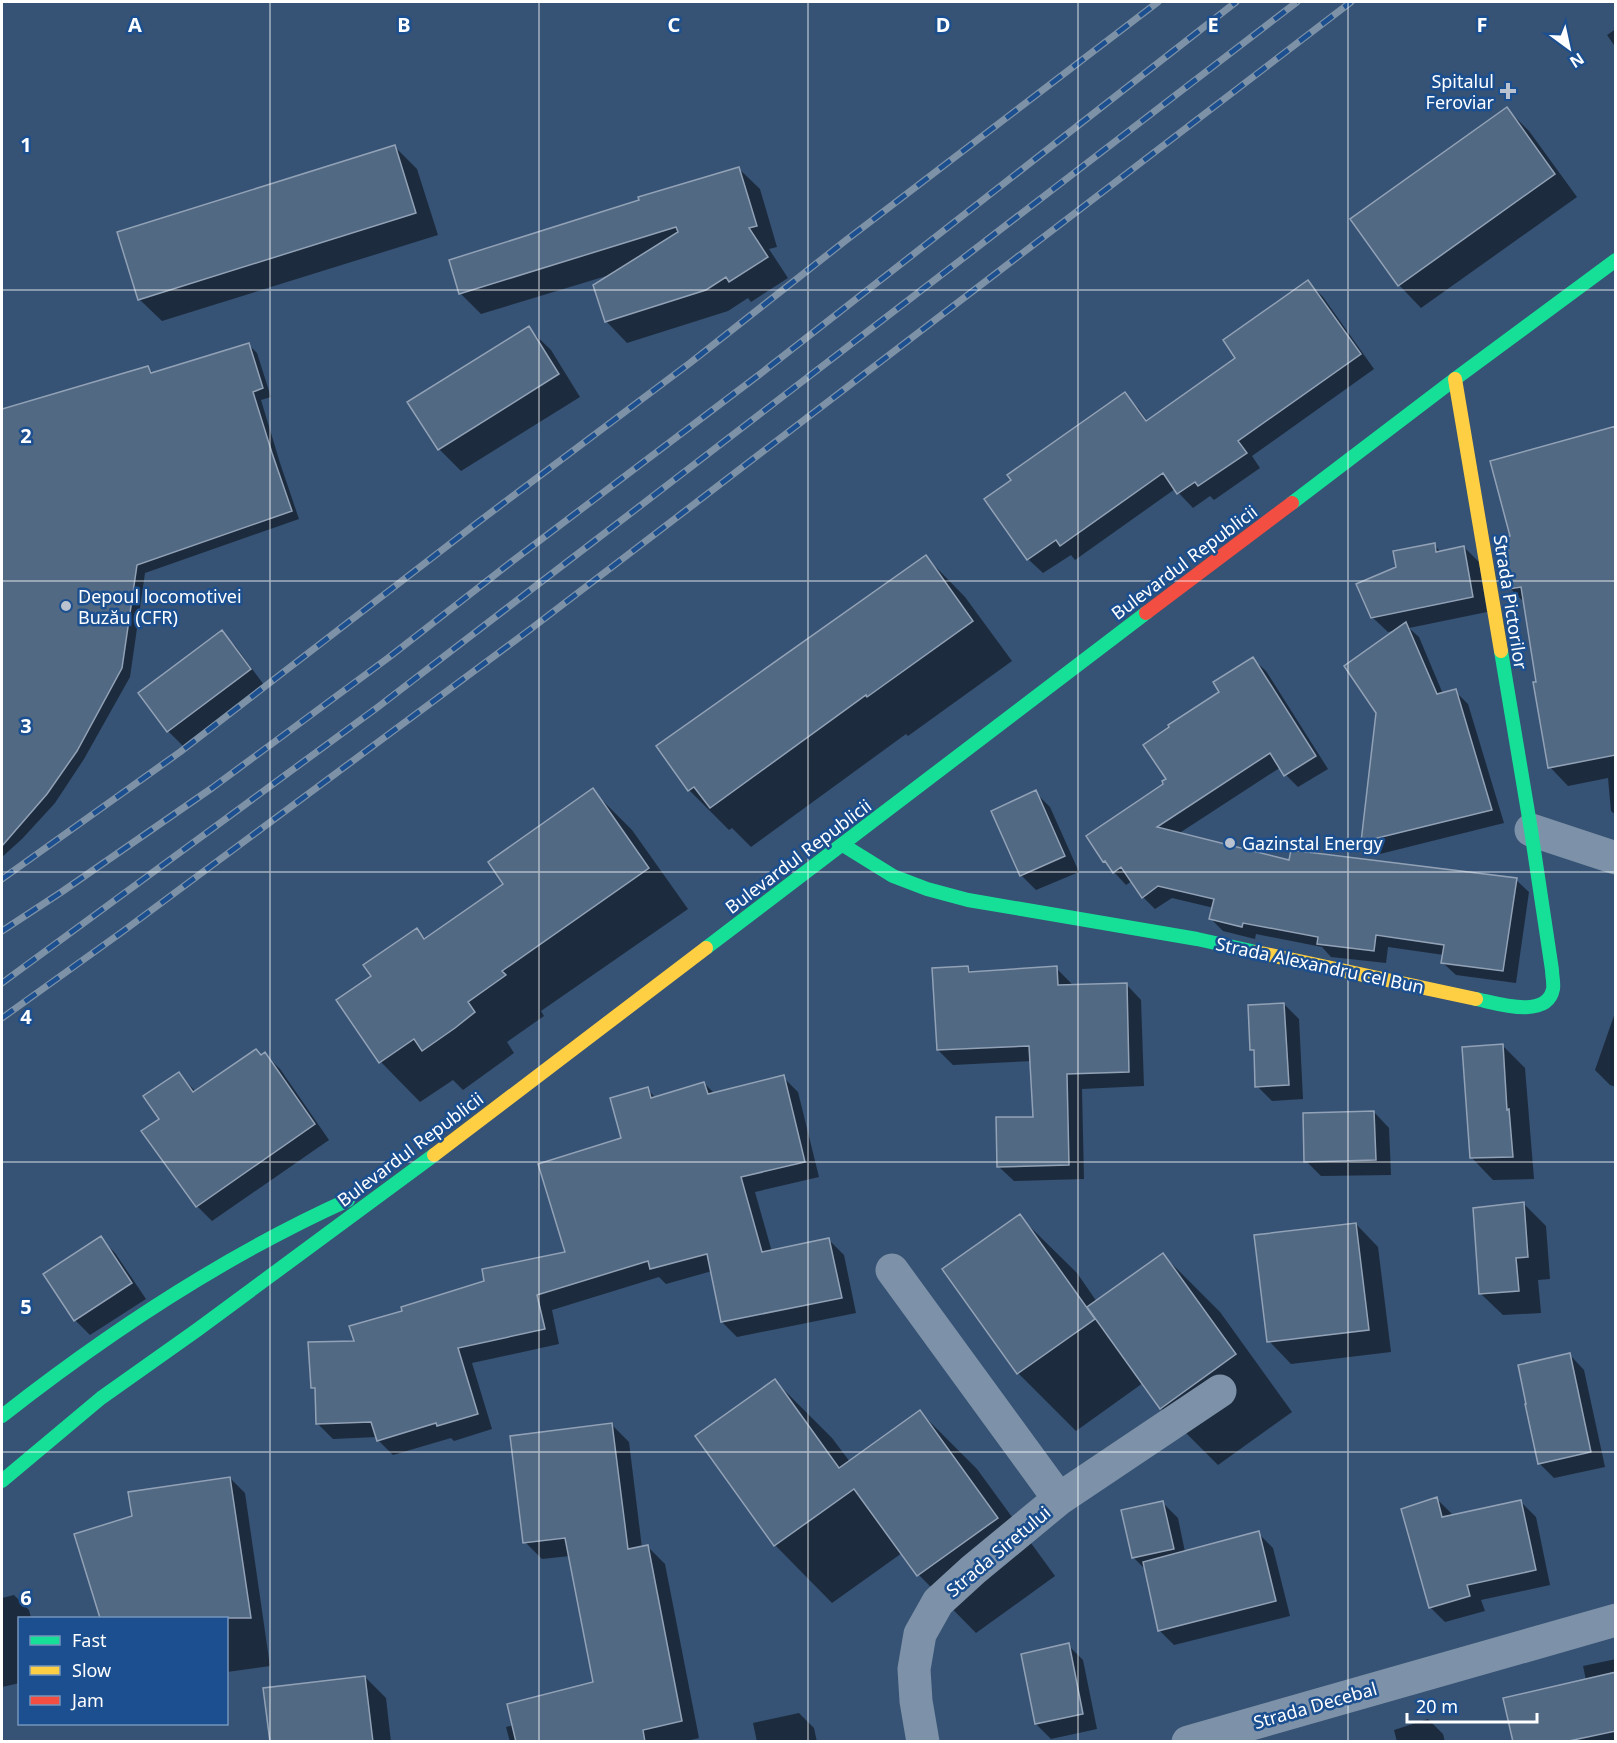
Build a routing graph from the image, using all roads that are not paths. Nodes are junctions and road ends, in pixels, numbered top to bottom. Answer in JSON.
{"nodes":[{"id":1,"x":1616,"y":260,"type":"edge"},
{"id":2,"x":1455,"y":379,"type":"junction"},
{"id":3,"x":1531,"y":830,"type":"junction"},
{"id":4,"x":843,"y":845,"type":"junction"},
{"id":5,"x":1616,"y":858,"type":"edge"},
{"id":6,"x":403,"y":1178,"type":"junction"},
{"id":7,"x":892,"y":1270,"type":"dead end"},
{"id":8,"x":1220,"y":1391,"type":"dead end"},
{"id":9,"x":2,"y":1416,"type":"edge"},
{"id":10,"x":2,"y":1481,"type":"edge"},
{"id":11,"x":1059,"y":1499,"type":"junction"},
{"id":12,"x":1616,"y":1620,"type":"edge"},
{"id":13,"x":923,"y":1742,"type":"edge"},
{"id":14,"x":1188,"y":1742,"type":"edge"}],
"edges":[{"from":1,"to":2,"type":"main road","name":"Bulevardul Republicii"},
{"from":2,"to":3,"type":"main road","name":"Strada Pictorilor"},
{"from":2,"to":4,"type":"main road","name":"Bulevardul Republicii"},
{"from":3,"to":4,"type":"main road","name":"Strada Alexandru cel Bun"},
{"from":3,"to":5,"type":"street"},
{"from":4,"to":6,"type":"main road","name":"Bulevardul Republicii"},
{"from":6,"to":9,"type":"main road"},
{"from":6,"to":10,"type":"main road","name":"Bulevardul Republicii"},
{"from":7,"to":11,"type":"street","name":"Strada Siretului"},
{"from":8,"to":11,"type":"street","name":"Strada Siretului"},
{"from":11,"to":13,"type":"street","name":"Strada Siretului"},
{"from":12,"to":14,"type":"street","name":"Strada Decebal"}]}
